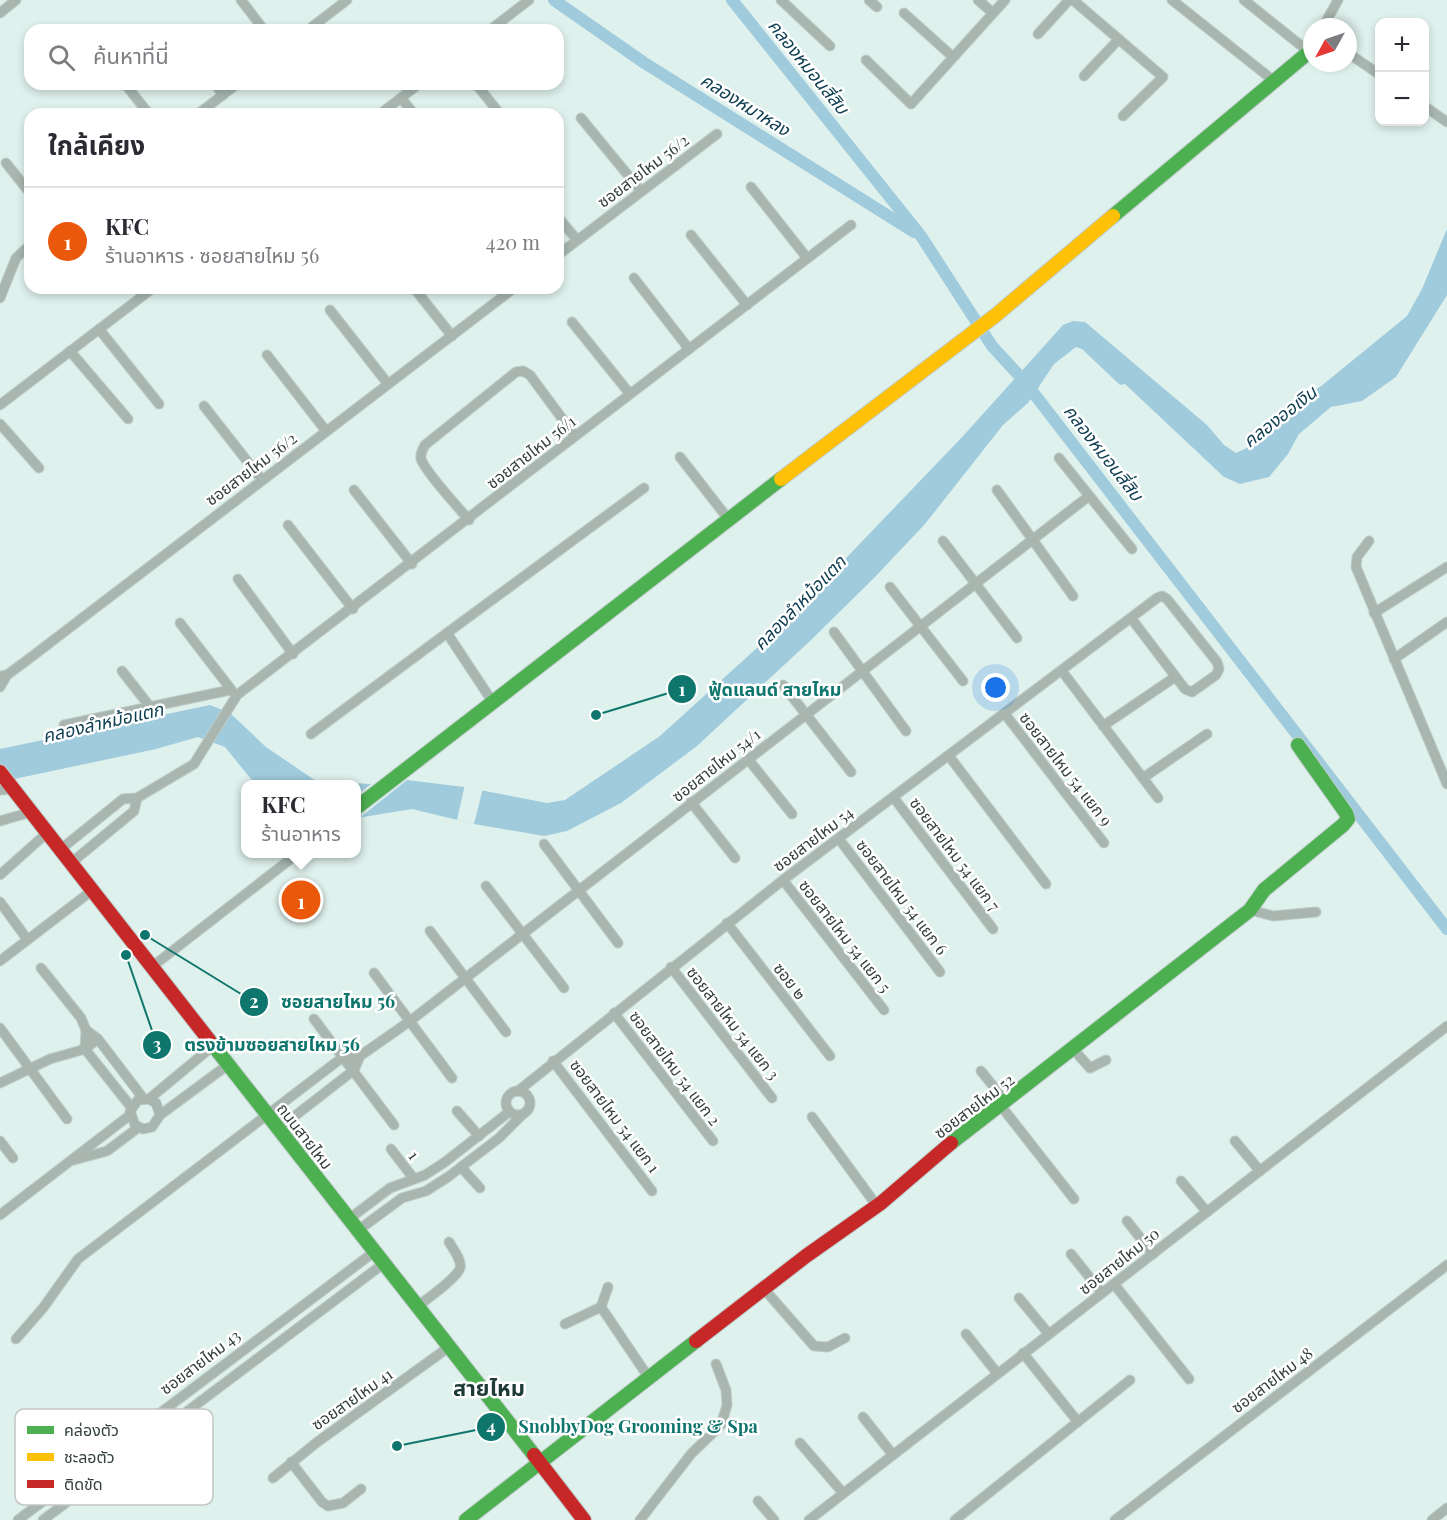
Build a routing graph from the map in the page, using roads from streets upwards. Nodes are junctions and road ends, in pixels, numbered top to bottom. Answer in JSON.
{"nodes":[{"id":1,"x":16,"y":0,"type":"edge"},
{"id":2,"x":241,"y":0,"type":"edge"},
{"id":3,"x":347,"y":0,"type":"edge"},
{"id":4,"x":529,"y":0,"type":"edge"},
{"id":5,"x":781,"y":0,"type":"edge"},
{"id":6,"x":869,"y":0,"type":"edge"},
{"id":7,"x":978,"y":0,"type":"edge"},
{"id":8,"x":1005,"y":0,"type":"edge"},
{"id":9,"x":1071,"y":0,"type":"edge"},
{"id":10,"x":1172,"y":0,"type":"edge"},
{"id":11,"x":1244,"y":0,"type":"edge"},
{"id":12,"x":1338,"y":0,"type":"edge"},
{"id":13,"x":334,"y":4,"type":"edge"},
{"id":14,"x":877,"y":7,"type":"dead end"},
{"id":15,"x":0,"y":13,"type":"edge"},
{"id":16,"x":904,"y":13,"type":"dead end"},
{"id":17,"x":993,"y":13,"type":"junction"},
{"id":18,"x":1328,"y":18,"type":"edge"},
{"id":19,"x":259,"y":24,"type":"edge"},
{"id":20,"x":314,"y":24,"type":"edge"},
{"id":21,"x":497,"y":24,"type":"edge"},
{"id":22,"x":1038,"y":34,"type":"dead end"},
{"id":23,"x":1119,"y":39,"type":"junction"},
{"id":24,"x":1303,"y":44,"type":"edge"},
{"id":25,"x":830,"y":46,"type":"dead end"},
{"id":26,"x":1303,"y":55,"type":"edge"},
{"id":27,"x":953,"y":57,"type":"junction"},
{"id":28,"x":1357,"y":59,"type":"edge"},
{"id":29,"x":866,"y":60,"type":"dead end"},
{"id":30,"x":1376,"y":72,"type":"edge"},
{"id":31,"x":1084,"y":76,"type":"dead end"},
{"id":32,"x":1274,"y":81,"type":"junction"},
{"id":33,"x":130,"y":90,"type":"edge"},
{"id":34,"x":219,"y":90,"type":"edge"},
{"id":35,"x":229,"y":90,"type":"edge"},
{"id":36,"x":411,"y":90,"type":"edge"},
{"id":37,"x":481,"y":90,"type":"edge"},
{"id":38,"x":223,"y":95,"type":"junction"},
{"id":39,"x":401,"y":98,"type":"junction"},
{"id":40,"x":144,"y":108,"type":"edge"},
{"id":41,"x":206,"y":108,"type":"edge"},
{"id":42,"x":388,"y":108,"type":"edge"},
{"id":43,"x":409,"y":108,"type":"edge"},
{"id":44,"x":495,"y":108,"type":"edge"},
{"id":45,"x":1429,"y":109,"type":"edge"},
{"id":46,"x":1123,"y":116,"type":"dead end"},
{"id":47,"x":581,"y":118,"type":"dead end"},
{"id":48,"x":1447,"y":122,"type":"edge"},
{"id":49,"x":717,"y":134,"type":"dead end"},
{"id":50,"x":6,"y":163,"type":"dead end"},
{"id":51,"x":24,"y":186,"type":"edge"},
{"id":52,"x":751,"y":187,"type":"dead end"},
{"id":53,"x":641,"y":192,"type":"junction"},
{"id":54,"x":564,"y":224,"type":"edge"},
{"id":55,"x":851,"y":225,"type":"dead end"},
{"id":56,"x":691,"y":235,"type":"dead end"},
{"id":57,"x":577,"y":240,"type":"junction"},
{"id":58,"x":24,"y":250,"type":"edge"},
{"id":59,"x":564,"y":250,"type":"edge"},
{"id":60,"x":807,"y":258,"type":"junction"},
{"id":61,"x":4,"y":277,"type":"edge"},
{"id":62,"x":634,"y":278,"type":"dead end"},
{"id":63,"x":145,"y":294,"type":"edge"},
{"id":64,"x":419,"y":294,"type":"edge"},
{"id":65,"x":506,"y":294,"type":"edge"},
{"id":66,"x":0,"y":298,"type":"edge"},
{"id":67,"x":747,"y":305,"type":"junction"},
{"id":68,"x":330,"y":310,"type":"dead end"},
{"id":69,"x":572,"y":322,"type":"dead end"},
{"id":70,"x":99,"y":329,"type":"junction"},
{"id":71,"x":452,"y":336,"type":"junction"},
{"id":72,"x":689,"y":349,"type":"junction"},
{"id":73,"x":70,"y":351,"type":"junction"},
{"id":74,"x":267,"y":355,"type":"dead end"},
{"id":75,"x":388,"y":384,"type":"junction"},
{"id":76,"x":630,"y":394,"type":"junction"},
{"id":77,"x":159,"y":404,"type":"dead end"},
{"id":78,"x":0,"y":405,"type":"edge"},
{"id":79,"x":204,"y":406,"type":"dead end"},
{"id":80,"x":128,"y":419,"type":"dead end"},
{"id":81,"x":0,"y":424,"type":"edge"},
{"id":82,"x":326,"y":432,"type":"junction"},
{"id":83,"x":575,"y":436,"type":"junction"},
{"id":84,"x":680,"y":457,"type":"dead end"},
{"id":85,"x":1059,"y":458,"type":"dead end"},
{"id":86,"x":39,"y":468,"type":"dead end"},
{"id":87,"x":262,"y":480,"type":"junction"},
{"id":88,"x":644,"y":488,"type":"dead end"},
{"id":89,"x":354,"y":490,"type":"dead end"},
{"id":90,"x":997,"y":490,"type":"dead end"},
{"id":91,"x":1089,"y":496,"type":"junction"},
{"id":92,"x":469,"y":520,"type":"junction"},
{"id":93,"x":729,"y":520,"type":"junction"},
{"id":94,"x":288,"y":525,"type":"dead end"},
{"id":95,"x":1032,"y":540,"type":"junction"},
{"id":96,"x":943,"y":541,"type":"dead end"},
{"id":97,"x":1369,"y":542,"type":"dead end"},
{"id":98,"x":1132,"y":549,"type":"dead end"},
{"id":99,"x":412,"y":564,"type":"junction"},
{"id":100,"x":1447,"y":567,"type":"edge"},
{"id":101,"x":238,"y":579,"type":"dead end"},
{"id":102,"x":976,"y":584,"type":"junction"},
{"id":103,"x":891,"y":587,"type":"dead end"},
{"id":104,"x":1072,"y":596,"type":"dead end"},
{"id":105,"x":353,"y":609,"type":"junction"},
{"id":106,"x":1374,"y":613,"type":"junction"},
{"id":107,"x":1131,"y":618,"type":"junction"},
{"id":108,"x":1447,"y":622,"type":"edge"},
{"id":109,"x":180,"y":623,"type":"dead end"},
{"id":110,"x":921,"y":626,"type":"junction"},
{"id":111,"x":834,"y":632,"type":"dead end"},
{"id":112,"x":447,"y":633,"type":"junction"},
{"id":113,"x":1017,"y":638,"type":"dead end"},
{"id":114,"x":293,"y":654,"type":"junction"},
{"id":115,"x":1394,"y":659,"type":"junction"},
{"id":116,"x":122,"y":671,"type":"dead end"},
{"id":117,"x":862,"y":671,"type":"junction"},
{"id":118,"x":1062,"y":671,"type":"junction"},
{"id":119,"x":3,"y":675,"type":"edge"},
{"id":120,"x":1175,"y":677,"type":"junction"},
{"id":121,"x":963,"y":681,"type":"dead end"},
{"id":122,"x":783,"y":685,"type":"dead end"},
{"id":123,"x":0,"y":687,"type":"edge"},
{"id":124,"x":233,"y":696,"type":"junction"},
{"id":125,"x":492,"y":701,"type":"junction"},
{"id":126,"x":151,"y":708,"type":"junction"},
{"id":127,"x":806,"y":714,"type":"junction"},
{"id":128,"x":1005,"y":714,"type":"junction"},
{"id":129,"x":64,"y":725,"type":"dead end"},
{"id":130,"x":1103,"y":726,"type":"junction"},
{"id":131,"x":906,"y":731,"type":"dead end"},
{"id":132,"x":311,"y":734,"type":"dead end"},
{"id":133,"x":1207,"y":734,"type":"dead end"},
{"id":134,"x":1299,"y":745,"type":"dead end"},
{"id":135,"x":949,"y":756,"type":"junction"},
{"id":136,"x":748,"y":759,"type":"junction"},
{"id":137,"x":0,"y":772,"type":"edge"},
{"id":138,"x":851,"y":772,"type":"dead end"},
{"id":139,"x":1143,"y":778,"type":"junction"},
{"id":140,"x":1447,"y":784,"type":"edge"},
{"id":141,"x":8,"y":788,"type":"edge"},
{"id":142,"x":136,"y":798,"type":"junction"},
{"id":143,"x":894,"y":798,"type":"junction"},
{"id":144,"x":1158,"y":798,"type":"dead end"},
{"id":145,"x":692,"y":802,"type":"junction"},
{"id":146,"x":361,"y":805,"type":"edge"},
{"id":147,"x":32,"y":812,"type":"junction"},
{"id":148,"x":792,"y":814,"type":"dead end"},
{"id":149,"x":0,"y":821,"type":"edge"},
{"id":150,"x":48,"y":832,"type":"junction"},
{"id":151,"x":839,"y":839,"type":"junction"},
{"id":152,"x":1104,"y":843,"type":"dead end"},
{"id":153,"x":544,"y":844,"type":"dead end"},
{"id":154,"x":61,"y":849,"type":"junction"},
{"id":155,"x":292,"y":858,"type":"edge"},
{"id":156,"x":735,"y":858,"type":"dead end"},
{"id":157,"x":71,"y":862,"type":"junction"},
{"id":158,"x":0,"y":875,"type":"edge"},
{"id":159,"x":783,"y":880,"type":"junction"},
{"id":160,"x":1046,"y":884,"type":"dead end"},
{"id":161,"x":486,"y":886,"type":"dead end"},
{"id":162,"x":94,"y":889,"type":"junction"},
{"id":163,"x":578,"y":891,"type":"junction"},
{"id":164,"x":0,"y":902,"type":"edge"},
{"id":165,"x":1250,"y":910,"type":"junction"},
{"id":166,"x":1316,"y":912,"type":"dead end"},
{"id":167,"x":727,"y":923,"type":"junction"},
{"id":168,"x":993,"y":928,"type":"dead end"},
{"id":169,"x":430,"y":931,"type":"dead end"},
{"id":170,"x":523,"y":934,"type":"junction"},
{"id":171,"x":27,"y":939,"type":"junction"},
{"id":172,"x":618,"y":943,"type":"dead end"},
{"id":173,"x":0,"y":961,"type":"edge"},
{"id":174,"x":153,"y":966,"type":"junction"},
{"id":175,"x":41,"y":968,"type":"dead end"},
{"id":176,"x":670,"y":968,"type":"junction"},
{"id":177,"x":940,"y":972,"type":"dead end"},
{"id":178,"x":374,"y":974,"type":"dead end"},
{"id":179,"x":466,"y":978,"type":"junction"},
{"id":180,"x":564,"y":988,"type":"dead end"},
{"id":181,"x":884,"y":1010,"type":"dead end"},
{"id":182,"x":614,"y":1013,"type":"junction"},
{"id":183,"x":314,"y":1019,"type":"dead end"},
{"id":184,"x":410,"y":1021,"type":"junction"},
{"id":185,"x":1447,"y":1026,"type":"edge"},
{"id":186,"x":0,"y":1028,"type":"edge"},
{"id":187,"x":86,"y":1030,"type":"junction"},
{"id":188,"x":506,"y":1032,"type":"dead end"},
{"id":189,"x":98,"y":1039,"type":"junction"},
{"id":190,"x":214,"y":1045,"type":"junction"},
{"id":191,"x":85,"y":1049,"type":"junction"},
{"id":192,"x":1074,"y":1050,"type":"junction"},
{"id":193,"x":360,"y":1056,"type":"junction"},
{"id":194,"x":830,"y":1056,"type":"dead end"},
{"id":195,"x":343,"y":1057,"type":"junction"},
{"id":196,"x":553,"y":1060,"type":"junction"},
{"id":197,"x":1106,"y":1060,"type":"dead end"},
{"id":198,"x":229,"y":1064,"type":"junction"},
{"id":199,"x":30,"y":1067,"type":"junction"},
{"id":200,"x":354,"y":1070,"type":"junction"},
{"id":201,"x":981,"y":1071,"type":"dead end"},
{"id":202,"x":452,"y":1078,"type":"dead end"},
{"id":203,"x":0,"y":1083,"type":"edge"},
{"id":204,"x":518,"y":1091,"type":"junction"},
{"id":205,"x":772,"y":1098,"type":"dead end"},
{"id":206,"x":146,"y":1099,"type":"junction"},
{"id":207,"x":1004,"y":1104,"type":"junction"},
{"id":208,"x":130,"y":1111,"type":"junction"},
{"id":209,"x":458,"y":1111,"type":"dead end"},
{"id":210,"x":509,"y":1112,"type":"junction"},
{"id":211,"x":160,"y":1115,"type":"junction"},
{"id":212,"x":522,"y":1115,"type":"junction"},
{"id":213,"x":268,"y":1116,"type":"junction"},
{"id":214,"x":812,"y":1117,"type":"dead end"},
{"id":215,"x":68,"y":1119,"type":"dead end"},
{"id":216,"x":394,"y":1125,"type":"dead end"},
{"id":217,"x":139,"y":1127,"type":"junction"},
{"id":218,"x":278,"y":1129,"type":"junction"},
{"id":219,"x":479,"y":1136,"type":"junction"},
{"id":220,"x":0,"y":1141,"type":"edge"},
{"id":221,"x":713,"y":1141,"type":"dead end"},
{"id":222,"x":1235,"y":1141,"type":"dead end"},
{"id":223,"x":391,"y":1149,"type":"dead end"},
{"id":224,"x":13,"y":1158,"type":"dead end"},
{"id":225,"x":69,"y":1162,"type":"junction"},
{"id":226,"x":461,"y":1167,"type":"junction"},
{"id":227,"x":1260,"y":1171,"type":"junction"},
{"id":228,"x":414,"y":1179,"type":"junction"},
{"id":229,"x":1181,"y":1181,"type":"dead end"},
{"id":230,"x":480,"y":1188,"type":"dead end"},
{"id":231,"x":652,"y":1191,"type":"dead end"},
{"id":232,"x":1074,"y":1199,"type":"dead end"},
{"id":233,"x":372,"y":1202,"type":"junction"},
{"id":234,"x":877,"y":1206,"type":"junction"},
{"id":235,"x":1207,"y":1212,"type":"junction"},
{"id":236,"x":380,"y":1213,"type":"junction"},
{"id":237,"x":0,"y":1215,"type":"edge"},
{"id":238,"x":1127,"y":1221,"type":"dead end"},
{"id":239,"x":353,"y":1225,"type":"junction"},
{"id":240,"x":449,"y":1242,"type":"dead end"},
{"id":241,"x":374,"y":1252,"type":"junction"},
{"id":242,"x":1071,"y":1254,"type":"dead end"},
{"id":243,"x":1153,"y":1254,"type":"junction"},
{"id":244,"x":383,"y":1264,"type":"junction"},
{"id":245,"x":1447,"y":1265,"type":"edge"},
{"id":246,"x":1114,"y":1284,"type":"junction"},
{"id":247,"x":608,"y":1287,"type":"dead end"},
{"id":248,"x":764,"y":1289,"type":"junction"},
{"id":249,"x":1102,"y":1293,"type":"junction"},
{"id":250,"x":1019,"y":1298,"type":"dead end"},
{"id":251,"x":418,"y":1306,"type":"junction"},
{"id":252,"x":601,"y":1307,"type":"junction"},
{"id":253,"x":565,"y":1324,"type":"dead end"},
{"id":254,"x":966,"y":1334,"type":"dead end"},
{"id":255,"x":1048,"y":1334,"type":"junction"},
{"id":256,"x":845,"y":1338,"type":"dead end"},
{"id":257,"x":16,"y":1339,"type":"dead end"},
{"id":258,"x":449,"y":1347,"type":"junction"},
{"id":259,"x":1023,"y":1353,"type":"junction"},
{"id":260,"x":716,"y":1364,"type":"dead end"},
{"id":261,"x":997,"y":1373,"type":"junction"},
{"id":262,"x":649,"y":1378,"type":"junction"},
{"id":263,"x":1189,"y":1379,"type":"dead end"},
{"id":264,"x":1130,"y":1380,"type":"dead end"},
{"id":265,"x":165,"y":1409,"type":"edge"},
{"id":266,"x":190,"y":1409,"type":"edge"},
{"id":267,"x":863,"y":1417,"type":"dead end"},
{"id":268,"x":1078,"y":1422,"type":"junction"},
{"id":269,"x":800,"y":1443,"type":"dead end"},
{"id":270,"x":893,"y":1455,"type":"junction"},
{"id":271,"x":291,"y":1462,"type":"junction"},
{"id":272,"x":541,"y":1464,"type":"junction"},
{"id":273,"x":273,"y":1478,"type":"dead end"},
{"id":274,"x":361,"y":1489,"type":"dead end"},
{"id":275,"x":843,"y":1493,"type":"junction"},
{"id":276,"x":758,"y":1501,"type":"dead end"},
{"id":277,"x":38,"y":1505,"type":"edge"},
{"id":278,"x":63,"y":1505,"type":"edge"},
{"id":279,"x":1447,"y":1508,"type":"edge"},
{"id":280,"x":18,"y":1520,"type":"edge"},
{"id":281,"x":43,"y":1520,"type":"edge"},
{"id":282,"x":466,"y":1520,"type":"edge"},
{"id":283,"x":584,"y":1520,"type":"edge"},
{"id":284,"x":640,"y":1520,"type":"edge"},
{"id":285,"x":774,"y":1520,"type":"edge"},
{"id":286,"x":809,"y":1520,"type":"edge"},
{"id":287,"x":954,"y":1520,"type":"edge"},
{"id":288,"x":1115,"y":1520,"type":"edge"},
{"id":289,"x":1432,"y":1520,"type":"edge"}],
"edges":[{"from":1,"to":15,"type":"street"},
{"from":2,"to":19,"type":"street"},
{"from":3,"to":13,"type":"street"},
{"from":4,"to":21,"type":"street"},
{"from":5,"to":25,"type":"street"},
{"from":6,"to":14,"type":"street"},
{"from":7,"to":17,"type":"street"},
{"from":8,"to":17,"type":"street"},
{"from":9,"to":22,"type":"street"},
{"from":9,"to":23,"type":"street"},
{"from":10,"to":32,"type":"street"},
{"from":11,"to":24,"type":"street"},
{"from":12,"to":18,"type":"street"},
{"from":13,"to":20,"type":"street"},
{"from":16,"to":27,"type":"street"},
{"from":17,"to":27,"type":"street"},
{"from":23,"to":31,"type":"street"},
{"from":23,"to":46,"type":"street"},
{"from":26,"to":32,"type":"street"},
{"from":27,"to":29,"type":"street"},
{"from":28,"to":30,"type":"street"},
{"from":32,"to":93,"type":"street"},
{"from":33,"to":40,"type":"street"},
{"from":34,"to":38,"type":"street"},
{"from":35,"to":38,"type":"street"},
{"from":36,"to":39,"type":"street"},
{"from":37,"to":44,"type":"street"},
{"from":38,"to":41,"type":"street"},
{"from":39,"to":42,"type":"street"},
{"from":39,"to":43,"type":"street"},
{"from":45,"to":48,"type":"street"},
{"from":47,"to":53,"type":"street"},
{"from":49,"to":53,"type":"street","name":"ซอยสายไหม 56/2"},
{"from":50,"to":51,"type":"street"},
{"from":52,"to":60,"type":"street"},
{"from":53,"to":57,"type":"street","name":"ซอยสายไหม 56/2"},
{"from":54,"to":57,"type":"street"},
{"from":55,"to":60,"type":"street","name":"ซอยสายไหม 56/1"},
{"from":56,"to":67,"type":"street"},
{"from":57,"to":59,"type":"street","name":"ซอยสายไหม 56/2"},
{"from":58,"to":61,"type":"street"},
{"from":60,"to":67,"type":"street","name":"ซอยสายไหม 56/1"},
{"from":61,"to":66,"type":"street"},
{"from":62,"to":72,"type":"street"},
{"from":63,"to":70,"type":"street"},
{"from":64,"to":71,"type":"street"},
{"from":65,"to":71,"type":"street","name":"ซอยสายไหม 56/2"},
{"from":67,"to":72,"type":"street","name":"ซอยสายไหม 56/1"},
{"from":68,"to":75,"type":"street"},
{"from":69,"to":76,"type":"street"},
{"from":70,"to":73,"type":"street"},
{"from":70,"to":77,"type":"street"},
{"from":71,"to":75,"type":"street","name":"ซอยสายไหม 56/2"},
{"from":72,"to":76,"type":"street","name":"ซอยสายไหม 56/1"},
{"from":73,"to":78,"type":"street"},
{"from":73,"to":80,"type":"street"},
{"from":74,"to":82,"type":"street"},
{"from":75,"to":82,"type":"street","name":"ซอยสายไหม 56/2"},
{"from":76,"to":83,"type":"street","name":"ซอยสายไหม 56/1"},
{"from":79,"to":87,"type":"street"},
{"from":81,"to":86,"type":"street"},
{"from":82,"to":87,"type":"street","name":"ซอยสายไหม 56/2"},
{"from":83,"to":92,"type":"street","name":"ซอยสายไหม 56/1"},
{"from":83,"to":92,"type":"street"},
{"from":84,"to":93,"type":"street"},
{"from":85,"to":91,"type":"street"},
{"from":87,"to":119,"type":"street","name":"ซอยสายไหม 56/2"},
{"from":88,"to":112,"type":"street"},
{"from":89,"to":99,"type":"street"},
{"from":90,"to":95,"type":"street"},
{"from":91,"to":95,"type":"street","name":"ซอยสายไหม 54/1"},
{"from":91,"to":98,"type":"street"},
{"from":92,"to":99,"type":"street","name":"ซอยสายไหม 56/1"},
{"from":93,"to":125,"type":"street"},
{"from":94,"to":105,"type":"street"},
{"from":95,"to":102,"type":"street","name":"ซอยสายไหม 54/1"},
{"from":95,"to":104,"type":"street"},
{"from":96,"to":102,"type":"street"},
{"from":97,"to":106,"type":"street"},
{"from":99,"to":105,"type":"street","name":"ซอยสายไหม 56/1"},
{"from":100,"to":106,"type":"street"},
{"from":101,"to":114,"type":"street"},
{"from":102,"to":110,"type":"street","name":"ซอยสายไหม 54/1"},
{"from":102,"to":113,"type":"street"},
{"from":103,"to":110,"type":"street"},
{"from":105,"to":114,"type":"street","name":"ซอยสายไหม 56/1"},
{"from":106,"to":115,"type":"street"},
{"from":107,"to":118,"type":"street","name":"ซอยสายไหม 54"},
{"from":107,"to":120,"type":"street","name":"ซอยสายไหม 54"},
{"from":107,"to":120,"type":"street","name":"ซอยสายไหม 54"},
{"from":108,"to":115,"type":"street"},
{"from":109,"to":124,"type":"street"},
{"from":110,"to":117,"type":"street","name":"ซอยสายไหม 54/1"},
{"from":110,"to":121,"type":"street"},
{"from":111,"to":117,"type":"street"},
{"from":112,"to":125,"type":"street"},
{"from":112,"to":132,"type":"street"},
{"from":114,"to":124,"type":"street","name":"ซอยสายไหม 56/1"},
{"from":115,"to":140,"type":"street"},
{"from":116,"to":126,"type":"street"},
{"from":117,"to":127,"type":"street","name":"ซอยสายไหม 54/1"},
{"from":117,"to":131,"type":"street"},
{"from":118,"to":128,"type":"street","name":"ซอยสายไหม 54"},
{"from":118,"to":130,"type":"street"},
{"from":119,"to":123,"type":"street","name":"ซอยสายไหม 56/2"},
{"from":120,"to":130,"type":"street"},
{"from":122,"to":127,"type":"street"},
{"from":124,"to":126,"type":"street"},
{"from":124,"to":142,"type":"street"},
{"from":125,"to":146,"type":"street"},
{"from":126,"to":129,"type":"street"},
{"from":127,"to":136,"type":"street","name":"ซอยสายไหม 54/1"},
{"from":127,"to":138,"type":"street"},
{"from":128,"to":135,"type":"street","name":"ซอยสายไหม 54"},
{"from":128,"to":152,"type":"street","name":"ซอยสายไหม 54 แยก 9"},
{"from":130,"to":139,"type":"street"},
{"from":133,"to":139,"type":"street"},
{"from":134,"to":165,"type":"street","name":"ซอยสายไหม 52"},
{"from":135,"to":143,"type":"street","name":"ซอยสายไหม 54"},
{"from":135,"to":160,"type":"street"},
{"from":136,"to":145,"type":"street","name":"ซอยสายไหม 54/1"},
{"from":136,"to":148,"type":"street"},
{"from":137,"to":141,"type":"street","name":"ถนนสายไหม"},
{"from":139,"to":144,"type":"street"},
{"from":141,"to":147,"type":"street","name":"ถนนสายไหม"},
{"from":142,"to":154,"type":"street"},
{"from":142,"to":157,"type":"street"},
{"from":143,"to":151,"type":"street","name":"ซอยสายไหม 54"},
{"from":143,"to":168,"type":"street","name":"ซอยสายไหม 54 แยก 7"},
{"from":145,"to":156,"type":"street"},
{"from":145,"to":163,"type":"street","name":"ซอยสายไหม 54/1"},
{"from":147,"to":149,"type":"street"},
{"from":147,"to":150,"type":"street","name":"ถนนสายไหม"},
{"from":150,"to":154,"type":"street","name":"ถนนสายไหม"},
{"from":150,"to":158,"type":"street"},
{"from":151,"to":159,"type":"street","name":"ซอยสายไหม 54"},
{"from":151,"to":177,"type":"street","name":"ซอยสายไหม 54 แยก 6"},
{"from":153,"to":163,"type":"street"},
{"from":154,"to":157,"type":"street","name":"ถนนสายไหม"},
{"from":155,"to":174,"type":"street"},
{"from":157,"to":162,"type":"street","name":"ถนนสายไหม"},
{"from":159,"to":167,"type":"street","name":"ซอยสายไหม 54"},
{"from":159,"to":181,"type":"street","name":"ซอยสายไหม 54 แยก 5"},
{"from":161,"to":170,"type":"street"},
{"from":162,"to":171,"type":"street"},
{"from":162,"to":174,"type":"street","name":"ถนนสายไหม"},
{"from":163,"to":170,"type":"street","name":"ซอยสายไหม 54/1"},
{"from":163,"to":172,"type":"street"},
{"from":164,"to":171,"type":"street"},
{"from":165,"to":166,"type":"street"},
{"from":165,"to":192,"type":"street","name":"ซอยสายไหม 52"},
{"from":167,"to":176,"type":"street","name":"ซอยสายไหม 54"},
{"from":167,"to":194,"type":"street","name":"ซอย ๒"},
{"from":169,"to":179,"type":"street"},
{"from":170,"to":179,"type":"street","name":"ซอยสายไหม 54/1"},
{"from":170,"to":180,"type":"street"},
{"from":171,"to":173,"type":"street"},
{"from":174,"to":190,"type":"street","name":"ถนนสายไหม"},
{"from":175,"to":187,"type":"street"},
{"from":176,"to":182,"type":"street","name":"ซอยสายไหม 54"},
{"from":176,"to":205,"type":"street","name":"ซอยสายไหม 54 แยก 3"},
{"from":178,"to":184,"type":"street"},
{"from":179,"to":184,"type":"street","name":"ซอยสายไหม 54/1"},
{"from":179,"to":188,"type":"street"},
{"from":182,"to":196,"type":"street","name":"ซอยสายไหม 54"},
{"from":182,"to":221,"type":"street","name":"ซอยสายไหม 54 แยก 2"},
{"from":183,"to":195,"type":"street"},
{"from":184,"to":193,"type":"street","name":"ซอยสายไหม 54/1"},
{"from":184,"to":202,"type":"street"},
{"from":185,"to":227,"type":"street","name":"ซอยสายไหม 50"},
{"from":186,"to":199,"type":"street"},
{"from":187,"to":189,"type":"street"},
{"from":187,"to":191,"type":"street"},
{"from":189,"to":191,"type":"street"},
{"from":189,"to":206,"type":"street"},
{"from":190,"to":198,"type":"street","name":"ถนนสายไหม"},
{"from":190,"to":206,"type":"street"},
{"from":191,"to":199,"type":"street"},
{"from":191,"to":208,"type":"street"},
{"from":192,"to":197,"type":"street"},
{"from":192,"to":207,"type":"street","name":"ซอยสายไหม 52"},
{"from":193,"to":195,"type":"street"},
{"from":193,"to":200,"type":"street"},
{"from":195,"to":200,"type":"street"},
{"from":195,"to":213,"type":"street"},
{"from":196,"to":204,"type":"street","name":"ซอยสายไหม 54"},
{"from":196,"to":231,"type":"street","name":"ซอยสายไหม 54 แยก 1"},
{"from":198,"to":211,"type":"street"},
{"from":198,"to":213,"type":"street","name":"ถนนสายไหม"},
{"from":199,"to":203,"type":"street"},
{"from":199,"to":215,"type":"street"},
{"from":200,"to":216,"type":"street"},
{"from":200,"to":218,"type":"street"},
{"from":201,"to":207,"type":"street"},
{"from":204,"to":210,"type":"street"},
{"from":204,"to":212,"type":"street"},
{"from":206,"to":208,"type":"street"},
{"from":206,"to":211,"type":"street"},
{"from":207,"to":232,"type":"street"},
{"from":207,"to":234,"type":"street","name":"ซอยสายไหม 52"},
{"from":208,"to":217,"type":"street"},
{"from":208,"to":225,"type":"street"},
{"from":209,"to":219,"type":"street"},
{"from":210,"to":212,"type":"street"},
{"from":210,"to":219,"type":"street"},
{"from":211,"to":217,"type":"street"},
{"from":212,"to":226,"type":"street"},
{"from":213,"to":218,"type":"street","name":"ถนนสายไหม"},
{"from":213,"to":257,"type":"street"},
{"from":214,"to":234,"type":"street"},
{"from":217,"to":225,"type":"street"},
{"from":218,"to":239,"type":"street","name":"ถนนสายไหม"},
{"from":219,"to":228,"type":"street"},
{"from":220,"to":224,"type":"street"},
{"from":222,"to":227,"type":"street"},
{"from":223,"to":228,"type":"street","name":"1"},
{"from":225,"to":237,"type":"street"},
{"from":226,"to":230,"type":"street"},
{"from":226,"to":236,"type":"street"},
{"from":227,"to":235,"type":"street","name":"ซอยสายไหม 50"},
{"from":228,"to":233,"type":"street"},
{"from":229,"to":235,"type":"street"},
{"from":233,"to":236,"type":"street"},
{"from":233,"to":239,"type":"street"},
{"from":234,"to":248,"type":"street","name":"ซอยสายไหม 52"},
{"from":235,"to":243,"type":"street","name":"ซอยสายไหม 50"},
{"from":236,"to":239,"type":"street"},
{"from":238,"to":243,"type":"street"},
{"from":239,"to":241,"type":"street","name":"ถนนสายไหม"},
{"from":240,"to":251,"type":"street"},
{"from":241,"to":244,"type":"street","name":"ถนนสายไหม"},
{"from":241,"to":265,"type":"street","name":"ซอยสายไหม 43"},
{"from":242,"to":249,"type":"street"},
{"from":243,"to":246,"type":"street","name":"ซอยสายไหม 50"},
{"from":244,"to":251,"type":"street","name":"ถนนสายไหม"},
{"from":244,"to":266,"type":"street"},
{"from":245,"to":288,"type":"street","name":"ซอยสายไหม 48"},
{"from":246,"to":249,"type":"street","name":"ซอยสายไหม 50"},
{"from":246,"to":263,"type":"street"},
{"from":247,"to":252,"type":"street"},
{"from":248,"to":256,"type":"street"},
{"from":248,"to":262,"type":"street","name":"ซอยสายไหม 52"},
{"from":249,"to":255,"type":"street","name":"ซอยสายไหม 50"},
{"from":250,"to":255,"type":"street"},
{"from":251,"to":258,"type":"street","name":"ถนนสายไหม"},
{"from":252,"to":253,"type":"street"},
{"from":252,"to":262,"type":"street"},
{"from":254,"to":261,"type":"street"},
{"from":255,"to":259,"type":"street","name":"ซอยสายไหม 50"},
{"from":258,"to":271,"type":"street","name":"ซอยสายไหม 41"},
{"from":258,"to":272,"type":"street","name":"ถนนสายไหม"},
{"from":259,"to":261,"type":"street","name":"ซอยสายไหม 50"},
{"from":259,"to":268,"type":"street"},
{"from":260,"to":284,"type":"street"},
{"from":261,"to":270,"type":"street","name":"ซอยสายไหม 50"},
{"from":262,"to":272,"type":"street","name":"ซอยสายไหม 52"},
{"from":264,"to":268,"type":"street"},
{"from":267,"to":270,"type":"street"},
{"from":268,"to":287,"type":"street"},
{"from":269,"to":275,"type":"street"},
{"from":270,"to":275,"type":"street","name":"ซอยสายไหม 50"},
{"from":271,"to":273,"type":"street","name":"ซอยสายไหม 41"},
{"from":271,"to":274,"type":"street"},
{"from":272,"to":282,"type":"street","name":"ซอยสายไหม 52"},
{"from":272,"to":283,"type":"street","name":"ถนนสายไหม"},
{"from":275,"to":286,"type":"street","name":"ซอยสายไหม 50"},
{"from":276,"to":285,"type":"street"},
{"from":277,"to":280,"type":"street","name":"ซอยสายไหม 43"},
{"from":278,"to":281,"type":"street"},
{"from":279,"to":289,"type":"street"}]}
